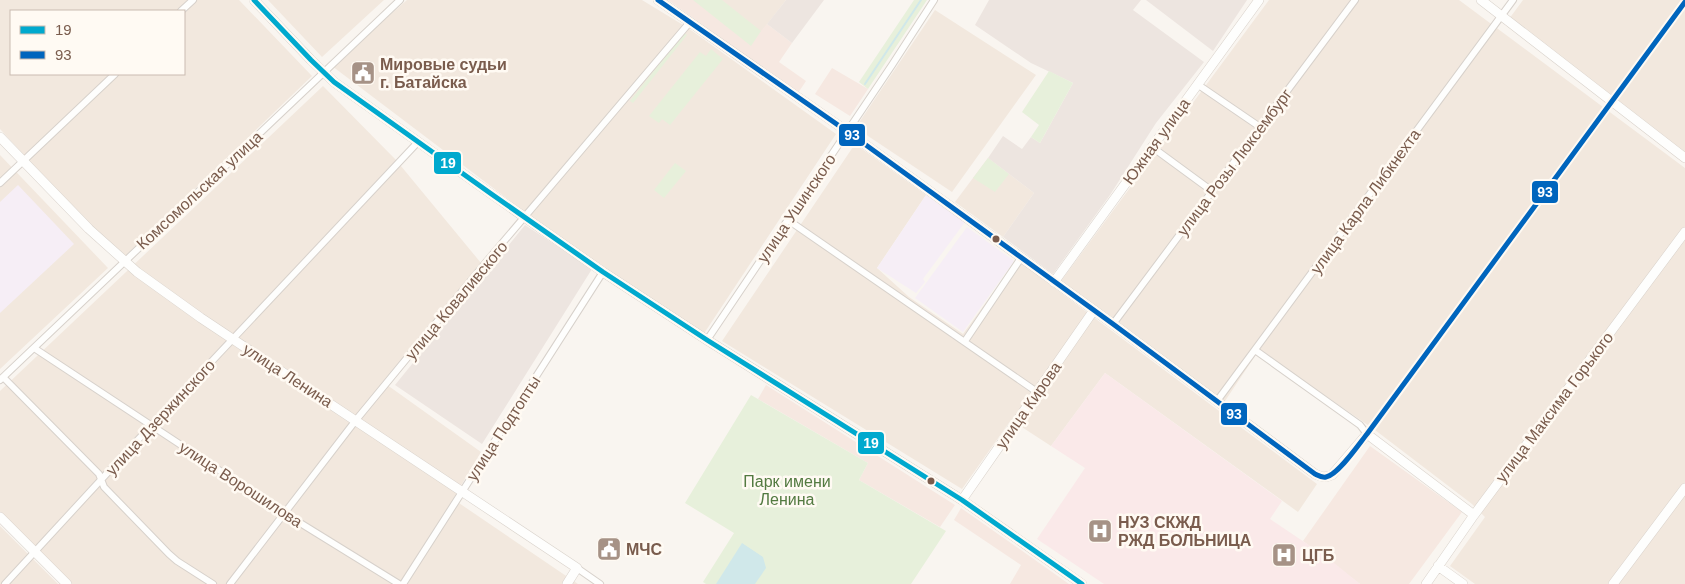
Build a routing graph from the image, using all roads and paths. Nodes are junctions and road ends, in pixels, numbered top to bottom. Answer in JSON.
{"nodes":[{"id":1,"x":193,"y":0,"type":"edge"},
{"id":2,"x":254,"y":0,"type":"edge"},
{"id":3,"x":400,"y":0,"type":"edge"},
{"id":4,"x":658,"y":0,"type":"edge"},
{"id":5,"x":934,"y":0,"type":"edge"},
{"id":6,"x":1259,"y":0,"type":"edge"},
{"id":7,"x":1354,"y":0,"type":"edge"},
{"id":8,"x":1481,"y":0,"type":"edge"},
{"id":9,"x":1513,"y":0,"type":"edge"},
{"id":10,"x":1685,"y":2,"type":"edge"},
{"id":11,"x":182,"y":10,"type":"edge"},
{"id":12,"x":1502,"y":16,"type":"junction"},
{"id":13,"x":690,"y":22,"type":"junction"},
{"id":14,"x":323,"y":72,"type":"junction"},
{"id":15,"x":114,"y":75,"type":"edge"},
{"id":16,"x":1197,"y":84,"type":"junction"},
{"id":17,"x":1612,"y":102,"type":"junction"},
{"id":18,"x":1260,"y":127,"type":"junction"},
{"id":19,"x":848,"y":132,"type":"junction"},
{"id":20,"x":0,"y":137,"type":"edge"},
{"id":21,"x":418,"y":142,"type":"junction"},
{"id":22,"x":1152,"y":147,"type":"junction"},
{"id":23,"x":1685,"y":158,"type":"edge"},
{"id":24,"x":23,"y":161,"type":"junction"},
{"id":25,"x":0,"y":183,"type":"edge"},
{"id":26,"x":1212,"y":191,"type":"junction"},
{"id":27,"x":526,"y":218,"type":"junction"},
{"id":28,"x":788,"y":220,"type":"junction"},
{"id":29,"x":1685,"y":232,"type":"edge"},
{"id":30,"x":1022,"y":258,"type":"junction"},
{"id":31,"x":123,"y":262,"type":"junction"},
{"id":32,"x":603,"y":272,"type":"junction"},
{"id":33,"x":1054,"y":282,"type":"junction"},
{"id":34,"x":1094,"y":310,"type":"junction"},
{"id":35,"x":1113,"y":324,"type":"junction"},
{"id":36,"x":233,"y":339,"type":"junction"},
{"id":37,"x":707,"y":340,"type":"junction"},
{"id":38,"x":966,"y":341,"type":"junction"},
{"id":39,"x":34,"y":348,"type":"junction"},
{"id":40,"x":1255,"y":350,"type":"junction"},
{"id":41,"x":1,"y":379,"type":"edge"},
{"id":42,"x":1037,"y":392,"type":"junction"},
{"id":43,"x":1217,"y":401,"type":"junction"},
{"id":44,"x":356,"y":420,"type":"junction"},
{"id":45,"x":151,"y":425,"type":"junction"},
{"id":46,"x":1368,"y":434,"type":"junction"},
{"id":47,"x":102,"y":480,"type":"junction"},
{"id":48,"x":1685,"y":488,"type":"edge"},
{"id":49,"x":462,"y":492,"type":"junction"},
{"id":50,"x":962,"y":500,"type":"junction"},
{"id":51,"x":284,"y":513,"type":"junction"},
{"id":52,"x":1474,"y":515,"type":"junction"},
{"id":53,"x":0,"y":517,"type":"edge"},
{"id":54,"x":34,"y":552,"type":"junction"},
{"id":55,"x":1438,"y":566,"type":"junction"},
{"id":56,"x":577,"y":568,"type":"junction"},
{"id":57,"x":5,"y":584,"type":"edge"},
{"id":58,"x":67,"y":584,"type":"edge"},
{"id":59,"x":213,"y":584,"type":"edge"},
{"id":60,"x":230,"y":584,"type":"edge"},
{"id":61,"x":399,"y":584,"type":"edge"},
{"id":62,"x":403,"y":584,"type":"edge"},
{"id":63,"x":567,"y":584,"type":"edge"},
{"id":64,"x":600,"y":584,"type":"edge"},
{"id":65,"x":1082,"y":584,"type":"edge"},
{"id":66,"x":1426,"y":584,"type":"edge"},
{"id":67,"x":1463,"y":584,"type":"edge"},
{"id":68,"x":1613,"y":584,"type":"edge"}],
"edges":[{"from":1,"to":11,"type":"street"},
{"from":2,"to":14,"type":"street"},
{"from":3,"to":14,"type":"street","name":"Комсомольская улица"},
{"from":4,"to":13,"type":"street"},
{"from":5,"to":19,"type":"street","name":"улица Ушинского"},
{"from":6,"to":16,"type":"street","name":"Южная улица"},
{"from":7,"to":18,"type":"street","name":"улица Розы Люксембург"},
{"from":8,"to":12,"type":"street"},
{"from":9,"to":12,"type":"street","name":"улица Карла Либкнехта"},
{"from":10,"to":17,"type":"street"},
{"from":12,"to":17,"type":"street"},
{"from":12,"to":40,"type":"street","name":"улица Карла Либкнехта"},
{"from":13,"to":19,"type":"street"},
{"from":13,"to":27,"type":"street","name":"улица Коваливского"},
{"from":14,"to":21,"type":"street"},
{"from":14,"to":31,"type":"street","name":"Комсомольская улица"},
{"from":15,"to":24,"type":"street"},
{"from":16,"to":18,"type":"street"},
{"from":16,"to":22,"type":"street","name":"Южная улица"},
{"from":17,"to":23,"type":"street"},
{"from":17,"to":46,"type":"street"},
{"from":18,"to":26,"type":"street","name":"улица Розы Люксембург"},
{"from":19,"to":28,"type":"street","name":"улица Ушинского"},
{"from":19,"to":30,"type":"street"},
{"from":20,"to":24,"type":"street","name":"улица Ленина"},
{"from":21,"to":27,"type":"street"},
{"from":21,"to":36,"type":"street","name":"улица Дзержинского"},
{"from":22,"to":26,"type":"street"},
{"from":22,"to":33,"type":"street","name":"Южная улица"},
{"from":24,"to":25,"type":"street"},
{"from":24,"to":31,"type":"street","name":"улица Ленина"},
{"from":26,"to":35,"type":"street","name":"улица Розы Люксембург"},
{"from":27,"to":32,"type":"street"},
{"from":27,"to":44,"type":"street","name":"улица Коваливского"},
{"from":28,"to":37,"type":"street","name":"улица Ушинского"},
{"from":28,"to":38,"type":"street"},
{"from":29,"to":52,"type":"street","name":"улица Максима Горького"},
{"from":30,"to":33,"type":"street"},
{"from":30,"to":38,"type":"street"},
{"from":31,"to":36,"type":"street","name":"улица Ленина"},
{"from":31,"to":39,"type":"street","name":"Комсомольская улица"},
{"from":32,"to":37,"type":"street"},
{"from":32,"to":49,"type":"street","name":"улица Подтопты"},
{"from":33,"to":34,"type":"street"},
{"from":34,"to":35,"type":"street"},
{"from":34,"to":42,"type":"street","name":"улица Кирова"},
{"from":35,"to":43,"type":"street"},
{"from":36,"to":44,"type":"street","name":"улица Ленина"},
{"from":36,"to":45,"type":"street","name":"улица Дзержинского"},
{"from":37,"to":50,"type":"street"},
{"from":38,"to":42,"type":"street"},
{"from":39,"to":41,"type":"street","name":"Комсомольская улица"},
{"from":39,"to":45,"type":"street","name":"улица Ворошилова"},
{"from":40,"to":43,"type":"street","name":"улица Карла Либкнехта"},
{"from":40,"to":46,"type":"street"},
{"from":41,"to":47,"type":"street"},
{"from":42,"to":50,"type":"street","name":"улица Кирова"},
{"from":43,"to":46,"type":"street"},
{"from":44,"to":49,"type":"street","name":"улица Ленина"},
{"from":44,"to":51,"type":"street","name":"улица Коваливского"},
{"from":45,"to":47,"type":"street","name":"улица Дзержинского"},
{"from":45,"to":51,"type":"street","name":"улица Ворошилова"},
{"from":46,"to":52,"type":"street"},
{"from":47,"to":54,"type":"street","name":"улица Дзержинского"},
{"from":47,"to":59,"type":"street"},
{"from":48,"to":68,"type":"street"},
{"from":49,"to":56,"type":"street","name":"улица Ленина"},
{"from":49,"to":62,"type":"street","name":"улица Подтопты"},
{"from":50,"to":65,"type":"street"},
{"from":51,"to":60,"type":"street","name":"улица Коваливского"},
{"from":51,"to":61,"type":"street","name":"улица Ворошилова"},
{"from":52,"to":55,"type":"street","name":"улица Максима Горького"},
{"from":53,"to":54,"type":"street"},
{"from":54,"to":57,"type":"street","name":"улица Дзержинского"},
{"from":54,"to":58,"type":"street"},
{"from":55,"to":66,"type":"street","name":"улица Максима Горького"},
{"from":55,"to":67,"type":"street"},
{"from":56,"to":63,"type":"street"},
{"from":56,"to":64,"type":"street","name":"улица Ленина"}]}
